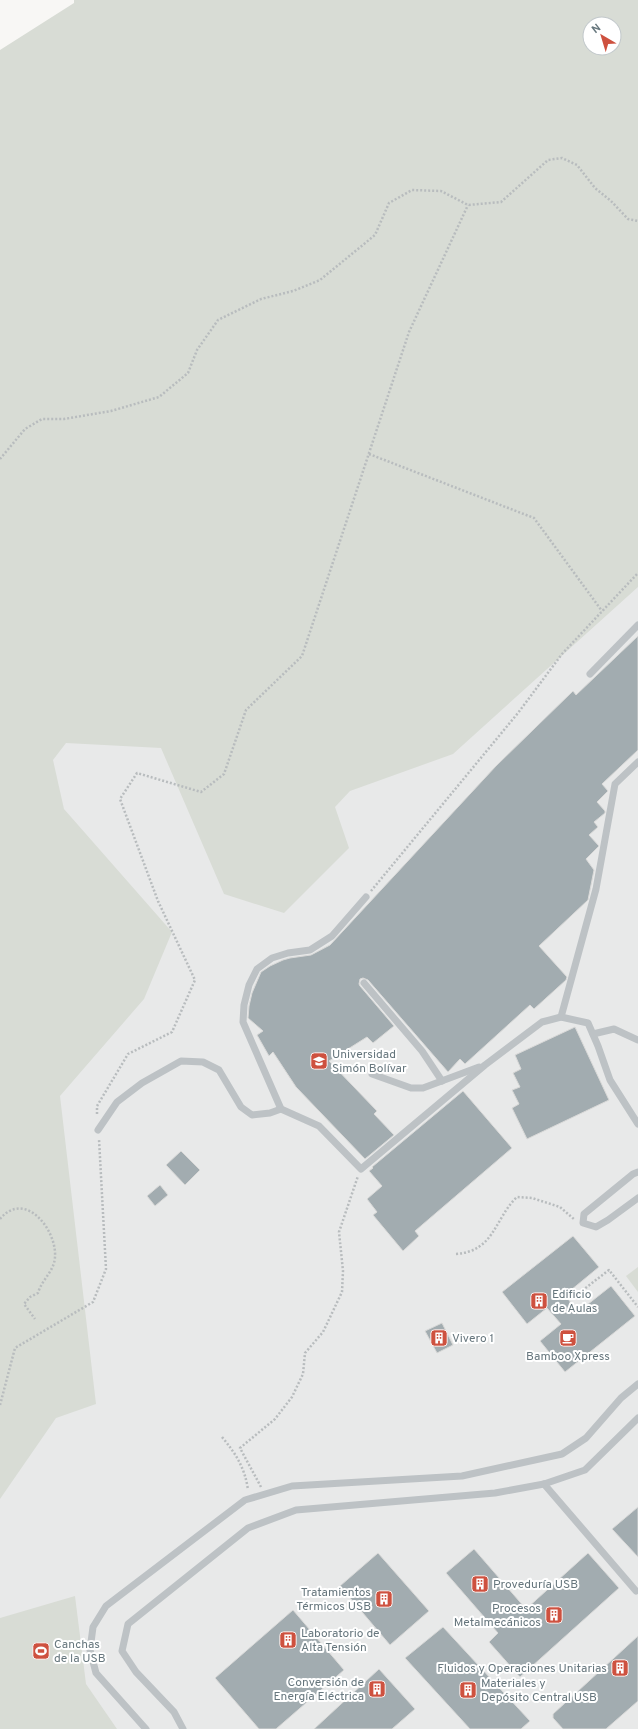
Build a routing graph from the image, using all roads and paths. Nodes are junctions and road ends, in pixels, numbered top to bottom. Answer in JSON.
{"nodes":[{"id":1,"x":468,"y":205,"type":"junction"},
{"id":2,"x":638,"y":221,"type":"edge"},
{"id":3,"x":369,"y":454,"type":"junction"},
{"id":4,"x":0,"y":458,"type":"edge"},
{"id":5,"x":638,"y":573,"type":"edge"},
{"id":6,"x":602,"y":611,"type":"junction"},
{"id":7,"x":638,"y":625,"type":"edge"},
{"id":8,"x":590,"y":674,"type":"dead end"},
{"id":9,"x":638,"y":762,"type":"edge"},
{"id":10,"x":366,"y":897,"type":"joint"},
{"id":11,"x":364,"y":983,"type":"dead end"},
{"id":12,"x":561,"y":1017,"type":"junction"},
{"id":13,"x":593,"y":1034,"type":"junction"},
{"id":14,"x":638,"y":1040,"type":"edge"},
{"id":15,"x":484,"y":1065,"type":"junction"},
{"id":16,"x":372,"y":1074,"type":"dead end"},
{"id":17,"x":442,"y":1081,"type":"junction"},
{"id":18,"x":281,"y":1109,"type":"junction"},
{"id":19,"x":637,"y":1122,"type":"edge"},
{"id":20,"x":98,"y":1130,"type":"junction"},
{"id":21,"x":361,"y":1169,"type":"junction"},
{"id":22,"x":638,"y":1172,"type":"edge"},
{"id":23,"x":638,"y":1198,"type":"edge"},
{"id":24,"x":0,"y":1219,"type":"edge"},
{"id":25,"x":583,"y":1223,"type":"junction"},
{"id":26,"x":456,"y":1254,"type":"dead end"},
{"id":27,"x":579,"y":1293,"type":"dead end"},
{"id":28,"x":638,"y":1307,"type":"edge"},
{"id":29,"x":35,"y":1320,"type":"dead end"},
{"id":30,"x":638,"y":1384,"type":"edge"},
{"id":31,"x":0,"y":1405,"type":"edge"},
{"id":32,"x":638,"y":1418,"type":"edge"},
{"id":33,"x":222,"y":1437,"type":"dead end"},
{"id":34,"x":544,"y":1484,"type":"junction"},
{"id":35,"x":265,"y":1494,"type":"junction"},
{"id":36,"x":249,"y":1499,"type":"junction"},
{"id":37,"x":636,"y":1591,"type":"dead end"},
{"id":38,"x":146,"y":1729,"type":"edge"},
{"id":39,"x":183,"y":1729,"type":"edge"}],
"edges":[{"from":1,"to":2,"type":"path"},
{"from":1,"to":3,"type":"path"},
{"from":1,"to":4,"type":"path"},
{"from":3,"to":6,"type":"path"},
{"from":3,"to":20,"type":"path"},
{"from":5,"to":6,"type":"path"},
{"from":6,"to":10,"type":"path"},
{"from":7,"to":8,"type":"lane"},
{"from":9,"to":12,"type":"lane"},
{"from":10,"to":18,"type":"lane"},
{"from":11,"to":17,"type":"lane"},
{"from":12,"to":13,"type":"lane"},
{"from":12,"to":15,"type":"lane"},
{"from":13,"to":14,"type":"lane"},
{"from":13,"to":19,"type":"lane"},
{"from":15,"to":17,"type":"lane"},
{"from":15,"to":21,"type":"lane"},
{"from":16,"to":17,"type":"lane"},
{"from":18,"to":20,"type":"lane"},
{"from":18,"to":21,"type":"lane"},
{"from":20,"to":31,"type":"path"},
{"from":21,"to":35,"type":"path"},
{"from":22,"to":25,"type":"lane"},
{"from":23,"to":25,"type":"lane"},
{"from":24,"to":29,"type":"path"},
{"from":25,"to":26,"type":"path"},
{"from":27,"to":28,"type":"path"},
{"from":30,"to":35,"type":"lane"},
{"from":32,"to":34,"type":"lane"},
{"from":33,"to":36,"type":"path"},
{"from":34,"to":37,"type":"lane"},
{"from":34,"to":39,"type":"lane"},
{"from":35,"to":36,"type":"lane"},
{"from":36,"to":38,"type":"lane"}]}
